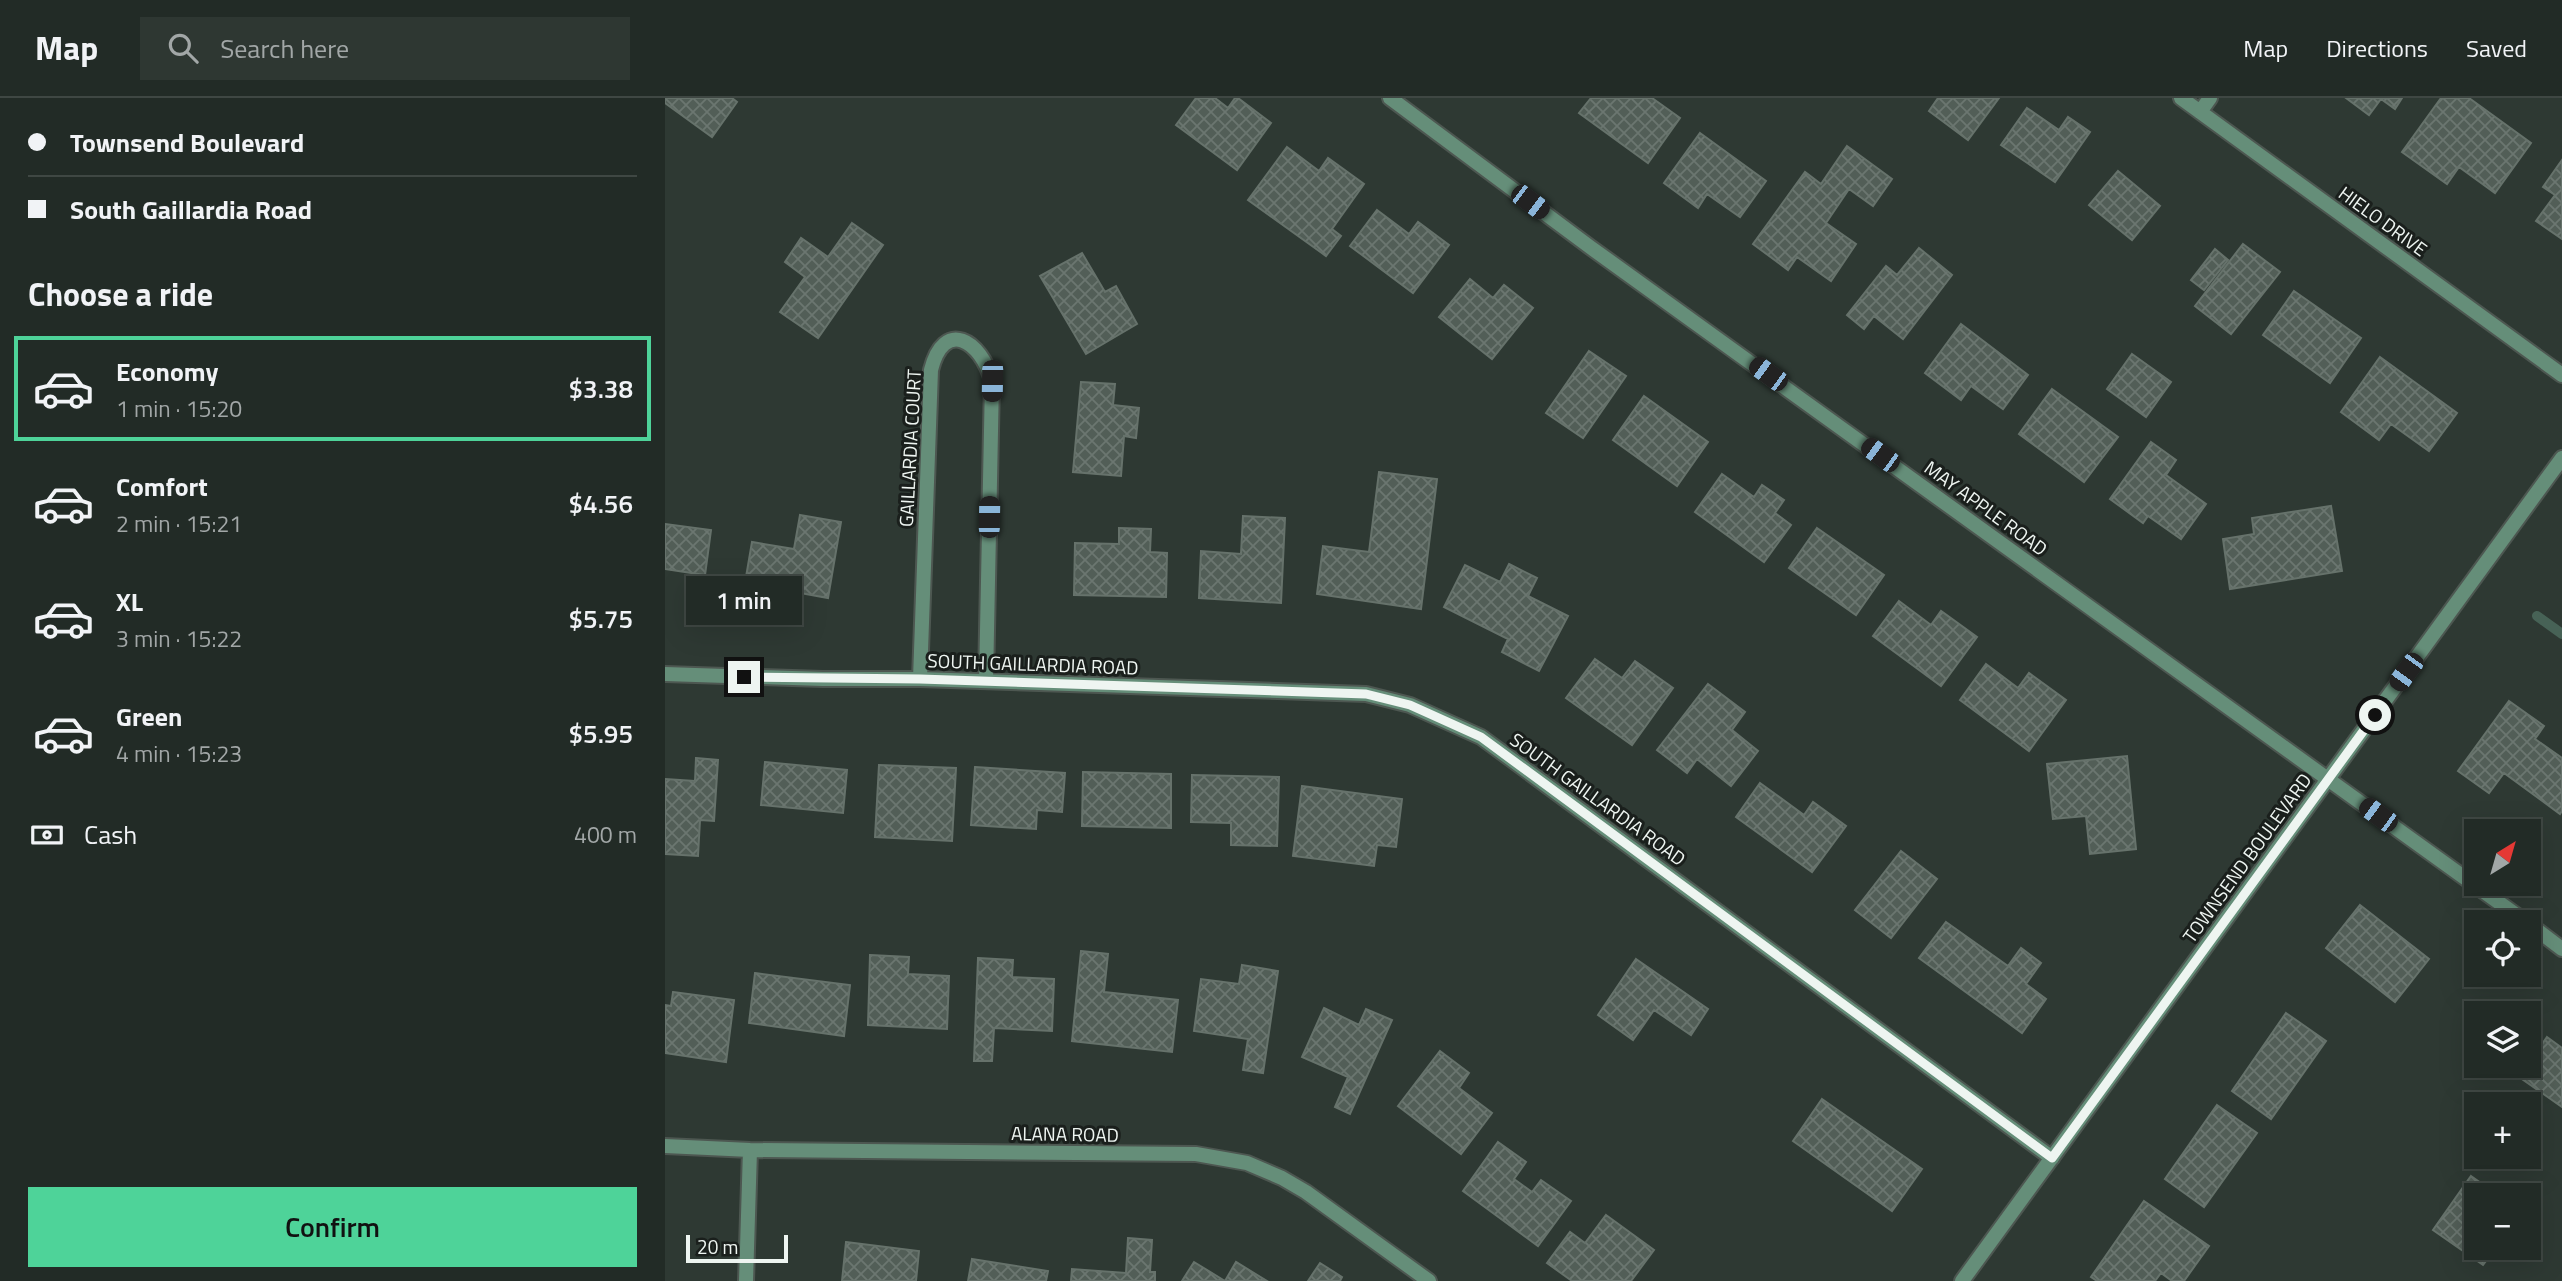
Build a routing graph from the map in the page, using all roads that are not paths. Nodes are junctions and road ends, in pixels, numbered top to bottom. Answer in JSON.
{"nodes":[{"id":1,"x":1390,"y":98,"type":"edge"},
{"id":2,"x":2181,"y":98,"type":"edge"},
{"id":3,"x":2210,"y":98,"type":"edge"},
{"id":4,"x":2200,"y":112,"type":"junction"},
{"id":5,"x":2562,"y":375,"type":"edge"},
{"id":6,"x":2562,"y":458,"type":"edge"},
{"id":7,"x":665,"y":674,"type":"edge"},
{"id":8,"x":920,"y":679,"type":"junction"},
{"id":9,"x":986,"y":681,"type":"junction"},
{"id":10,"x":2329,"y":779,"type":"junction"},
{"id":11,"x":2509,"y":910,"type":"edge"},
{"id":12,"x":2541,"y":933,"type":"edge"},
{"id":13,"x":2562,"y":948,"type":"edge"},
{"id":14,"x":665,"y":1146,"type":"edge"},
{"id":15,"x":750,"y":1150,"type":"junction"},
{"id":16,"x":2052,"y":1158,"type":"junction"},
{"id":17,"x":746,"y":1281,"type":"edge"},
{"id":18,"x":1429,"y":1281,"type":"edge"},
{"id":19,"x":1962,"y":1281,"type":"edge"}],
"edges":[{"from":1,"to":10,"type":"street","name":"MAY APPLE ROAD"},
{"from":2,"to":4,"type":"street","name":"HIELO DRIVE"},
{"from":3,"to":4,"type":"street"},
{"from":4,"to":5,"type":"street","name":"HIELO DRIVE"},
{"from":6,"to":10,"type":"street","name":"TOWNSEND BOULEVARD"},
{"from":7,"to":8,"type":"street","name":"SOUTH GAILLARDIA ROAD"},
{"from":8,"to":9,"type":"street","name":"SOUTH GAILLARDIA ROAD"},
{"from":8,"to":9,"type":"street","name":"GAILLARDIA COURT"},
{"from":9,"to":16,"type":"street","name":"SOUTH GAILLARDIA ROAD"},
{"from":10,"to":11,"type":"street","name":"MAY APPLE ROAD"},
{"from":10,"to":16,"type":"street","name":"TOWNSEND BOULEVARD"},
{"from":12,"to":13,"type":"street","name":"MAY APPLE ROAD"},
{"from":14,"to":15,"type":"street","name":"ALANA ROAD"},
{"from":15,"to":17,"type":"street"},
{"from":15,"to":18,"type":"street","name":"ALANA ROAD"},
{"from":16,"to":19,"type":"street","name":"TOWNSEND BOULEVARD"}]}
